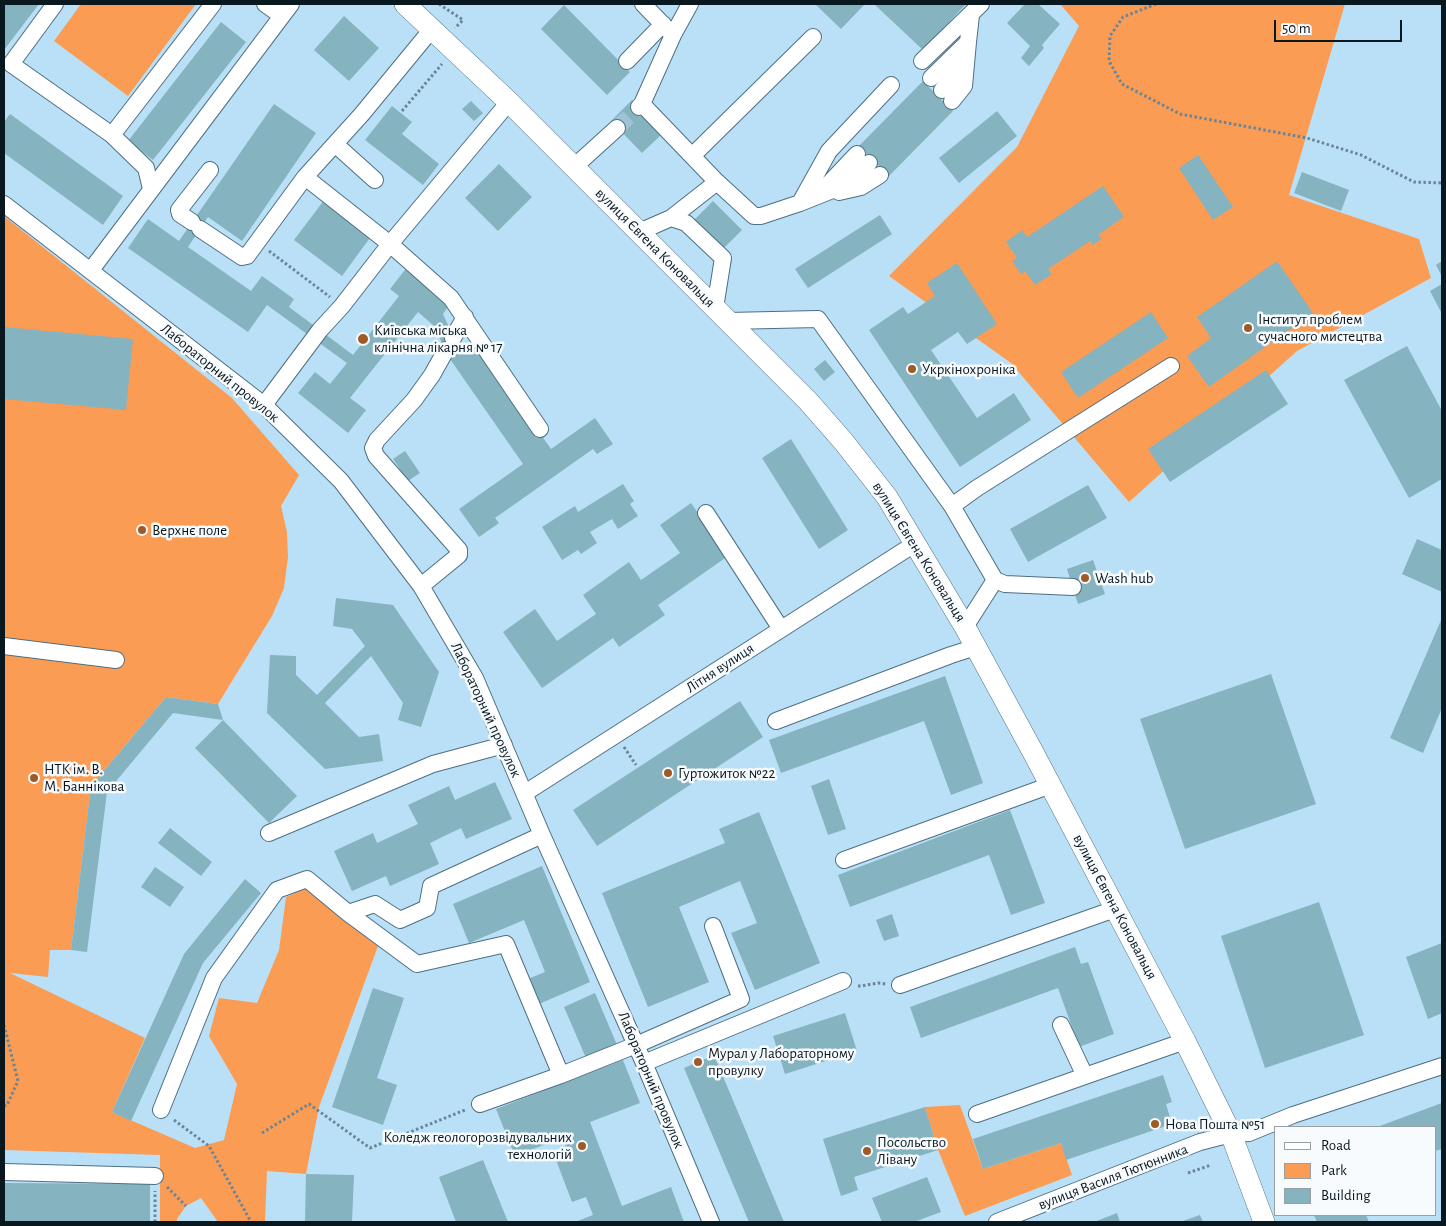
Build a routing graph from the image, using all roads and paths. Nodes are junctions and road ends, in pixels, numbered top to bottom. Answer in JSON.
{"nodes":[{"id":1,"x":56,"y":4,"type":"edge"},
{"id":2,"x":213,"y":4,"type":"edge"},
{"id":3,"x":265,"y":4,"type":"edge"},
{"id":4,"x":405,"y":4,"type":"edge"},
{"id":5,"x":439,"y":4,"type":"edge"},
{"id":6,"x":643,"y":4,"type":"edge"},
{"id":7,"x":690,"y":4,"type":"edge"},
{"id":8,"x":1156,"y":4,"type":"edge"},
{"id":9,"x":976,"y":9,"type":"edge"},
{"id":10,"x":287,"y":10,"type":"edge"},
{"id":11,"x":462,"y":20,"type":"dead end"},
{"id":12,"x":432,"y":28,"type":"junction"},
{"id":13,"x":668,"y":30,"type":"junction"},
{"id":14,"x":812,"y":37,"type":"dead end"},
{"id":15,"x":968,"y":42,"type":"junction"},
{"id":16,"x":627,"y":61,"type":"dead end"},
{"id":17,"x":922,"y":61,"type":"dead end"},
{"id":18,"x":443,"y":63,"type":"dead end"},
{"id":19,"x":931,"y":78,"type":"dead end"},
{"id":20,"x":890,"y":84,"type":"dead end"},
{"id":21,"x":947,"y":96,"type":"dead end"},
{"id":22,"x":509,"y":102,"type":"junction"},
{"id":23,"x":402,"y":111,"type":"dead end"},
{"id":24,"x":617,"y":128,"type":"tunnel mouth"},
{"id":25,"x":112,"y":135,"type":"junction"},
{"id":26,"x":335,"y":144,"type":"junction"},
{"id":27,"x":692,"y":156,"type":"junction"},
{"id":28,"x":869,"y":164,"type":"dead end"},
{"id":29,"x":574,"y":167,"type":"junction"},
{"id":30,"x":210,"y":170,"type":"dead end"},
{"id":31,"x":305,"y":177,"type":"junction"},
{"id":32,"x":375,"y":180,"type":"dead end"},
{"id":33,"x":717,"y":182,"type":"junction"},
{"id":34,"x":1442,"y":183,"type":"edge"},
{"id":35,"x":152,"y":189,"type":"junction"},
{"id":36,"x":800,"y":203,"type":"junction"},
{"id":37,"x":4,"y":204,"type":"edge"},
{"id":38,"x":671,"y":218,"type":"junction"},
{"id":39,"x":640,"y":232,"type":"junction"},
{"id":40,"x":256,"y":242,"type":"junction"},
{"id":41,"x":390,"y":244,"type":"junction"},
{"id":42,"x":90,"y":270,"type":"junction"},
{"id":43,"x":342,"y":306,"type":"junction"},
{"id":44,"x":721,"y":314,"type":"junction"},
{"id":45,"x":465,"y":318,"type":"junction"},
{"id":46,"x":1171,"y":366,"type":"dead end"},
{"id":47,"x":264,"y":406,"type":"junction"},
{"id":48,"x":540,"y":429,"type":"dead end"},
{"id":49,"x":952,"y":506,"type":"junction"},
{"id":50,"x":706,"y":513,"type":"dead end"},
{"id":51,"x":916,"y":543,"type":"junction"},
{"id":52,"x":995,"y":580,"type":"junction"},
{"id":53,"x":421,"y":586,"type":"junction"},
{"id":54,"x":1073,"y":587,"type":"dead end"},
{"id":55,"x":965,"y":627,"type":"junction"},
{"id":56,"x":781,"y":629,"type":"junction"},
{"id":57,"x":4,"y":646,"type":"edge"},
{"id":58,"x":976,"y":647,"type":"junction"},
{"id":59,"x":116,"y":660,"type":"dead end"},
{"id":60,"x":776,"y":721,"type":"dead end"},
{"id":61,"x":504,"y":745,"type":"junction"},
{"id":62,"x":1051,"y":785,"type":"junction"},
{"id":63,"x":525,"y":793,"type":"junction"},
{"id":64,"x":269,"y":833,"type":"dead end"},
{"id":65,"x":542,"y":835,"type":"junction"},
{"id":66,"x":844,"y":860,"type":"dead end"},
{"id":67,"x":1115,"y":909,"type":"junction"},
{"id":68,"x":348,"y":913,"type":"junction"},
{"id":69,"x":713,"y":926,"type":"dead end"},
{"id":70,"x":843,"y":981,"type":"joint"},
{"id":71,"x":900,"y":985,"type":"joint"},
{"id":72,"x":4,"y":1025,"type":"edge"},
{"id":73,"x":1062,"y":1025,"type":"dead end"},
{"id":74,"x":1185,"y":1041,"type":"junction"},
{"id":75,"x":636,"y":1045,"type":"junction"},
{"id":76,"x":644,"y":1063,"type":"junction"},
{"id":77,"x":1442,"y":1066,"type":"edge"},
{"id":78,"x":561,"y":1075,"type":"junction"},
{"id":79,"x":1085,"y":1076,"type":"junction"},
{"id":80,"x":480,"y":1104,"type":"joint"},
{"id":81,"x":4,"y":1106,"type":"edge"},
{"id":82,"x":161,"y":1110,"type":"joint"},
{"id":83,"x":977,"y":1114,"type":"dead end"},
{"id":84,"x":262,"y":1133,"type":"dead end"},
{"id":85,"x":1230,"y":1134,"type":"junction"},
{"id":86,"x":1211,"y":1165,"type":"dead end"},
{"id":87,"x":4,"y":1172,"type":"edge"},
{"id":88,"x":1188,"y":1173,"type":"dead end"},
{"id":89,"x":156,"y":1176,"type":"junction"},
{"id":90,"x":186,"y":1206,"type":"dead end"},
{"id":91,"x":1001,"y":1221,"type":"edge"},
{"id":92,"x":155,"y":1222,"type":"edge"},
{"id":93,"x":251,"y":1222,"type":"edge"},
{"id":94,"x":711,"y":1222,"type":"edge"},
{"id":95,"x":1264,"y":1222,"type":"edge"}],
"edges":[{"from":1,"to":25,"type":"street"},
{"from":2,"to":25,"type":"street"},
{"from":3,"to":10,"type":"street"},
{"from":4,"to":12,"type":"main road","name":"вулиця Євгена Коновальця"},
{"from":5,"to":11,"type":"path"},
{"from":6,"to":13,"type":"street"},
{"from":7,"to":13,"type":"street"},
{"from":8,"to":34,"type":"path"},
{"from":9,"to":15,"type":"street"},
{"from":9,"to":17,"type":"street"},
{"from":10,"to":35,"type":"street"},
{"from":12,"to":22,"type":"main road","name":"вулиця Євгена Коновальця"},
{"from":12,"to":26,"type":"street"},
{"from":13,"to":16,"type":"street"},
{"from":13,"to":27,"type":"street"},
{"from":14,"to":27,"type":"street"},
{"from":15,"to":19,"type":"street"},
{"from":15,"to":21,"type":"street"},
{"from":18,"to":23,"type":"path"},
{"from":20,"to":36,"type":"street"},
{"from":22,"to":29,"type":"main road","name":"вулиця Євгена Коновальця"},
{"from":22,"to":41,"type":"street"},
{"from":24,"to":29,"type":"street"},
{"from":25,"to":35,"type":"street"},
{"from":26,"to":31,"type":"street"},
{"from":26,"to":32,"type":"street"},
{"from":27,"to":33,"type":"street"},
{"from":28,"to":36,"type":"street"},
{"from":29,"to":39,"type":"main road","name":"вулиця Євгена Коновальця"},
{"from":30,"to":40,"type":"street"},
{"from":31,"to":40,"type":"street"},
{"from":31,"to":41,"type":"street"},
{"from":33,"to":36,"type":"street"},
{"from":33,"to":38,"type":"street"},
{"from":35,"to":42,"type":"street"},
{"from":37,"to":42,"type":"street","name":"Лабораторний провулок"},
{"from":38,"to":39,"type":"street"},
{"from":38,"to":44,"type":"street"},
{"from":39,"to":44,"type":"main road","name":"вулиця Євгена Коновальця"},
{"from":40,"to":43,"type":"path"},
{"from":41,"to":43,"type":"street"},
{"from":41,"to":45,"type":"street"},
{"from":42,"to":47,"type":"street","name":"Лабораторний провулок"},
{"from":43,"to":47,"type":"street"},
{"from":44,"to":49,"type":"street"},
{"from":44,"to":51,"type":"main road","name":"вулиця Євгена Коновальця"},
{"from":45,"to":48,"type":"street"},
{"from":45,"to":53,"type":"street"},
{"from":46,"to":49,"type":"street"},
{"from":47,"to":53,"type":"street","name":"Лабораторний провулок"},
{"from":49,"to":52,"type":"street"},
{"from":50,"to":56,"type":"street"},
{"from":51,"to":55,"type":"main road","name":"вулиця Євгена Коновальця"},
{"from":51,"to":56,"type":"street","name":"Літня вулиця"},
{"from":52,"to":54,"type":"street"},
{"from":52,"to":55,"type":"street"},
{"from":53,"to":61,"type":"street","name":"Лабораторний провулок"},
{"from":55,"to":58,"type":"main road","name":"вулиця Євгена Коновальця"},
{"from":56,"to":63,"type":"street","name":"Літня вулиця"},
{"from":57,"to":59,"type":"street"},
{"from":58,"to":60,"type":"street"},
{"from":58,"to":62,"type":"main road","name":"вулиця Євгена Коновальця"},
{"from":61,"to":63,"type":"street","name":"Лабораторний провулок"},
{"from":61,"to":64,"type":"street"},
{"from":62,"to":66,"type":"street"},
{"from":62,"to":67,"type":"main road","name":"вулиця Євгена Коновальця"},
{"from":63,"to":65,"type":"street","name":"Лабораторний провулок"},
{"from":65,"to":68,"type":"street"},
{"from":65,"to":75,"type":"street","name":"Лабораторний провулок"},
{"from":67,"to":71,"type":"street"},
{"from":67,"to":74,"type":"main road","name":"вулиця Євгена Коновальця"},
{"from":68,"to":78,"type":"street"},
{"from":68,"to":82,"type":"street"},
{"from":69,"to":75,"type":"street"},
{"from":70,"to":71,"type":"path"},
{"from":70,"to":76,"type":"street"},
{"from":72,"to":81,"type":"path"},
{"from":73,"to":79,"type":"street"},
{"from":74,"to":79,"type":"street"},
{"from":74,"to":85,"type":"main road","name":"вулиця Євгена Коновальця"},
{"from":75,"to":76,"type":"street","name":"Лабораторний провулок"},
{"from":75,"to":78,"type":"street"},
{"from":76,"to":94,"type":"street","name":"Лабораторний провулок"},
{"from":77,"to":85,"type":"street","name":"вулиця Василя Тютюнника"},
{"from":78,"to":80,"type":"street"},
{"from":79,"to":83,"type":"street"},
{"from":80,"to":84,"type":"path"},
{"from":82,"to":93,"type":"path"},
{"from":85,"to":91,"type":"street","name":"вулиця Василя Тютюнника"},
{"from":85,"to":95,"type":"main road","name":"вулиця Євгена Коновальця"},
{"from":86,"to":88,"type":"path"},
{"from":87,"to":89,"type":"street"},
{"from":89,"to":90,"type":"path"},
{"from":89,"to":92,"type":"path"}]}
